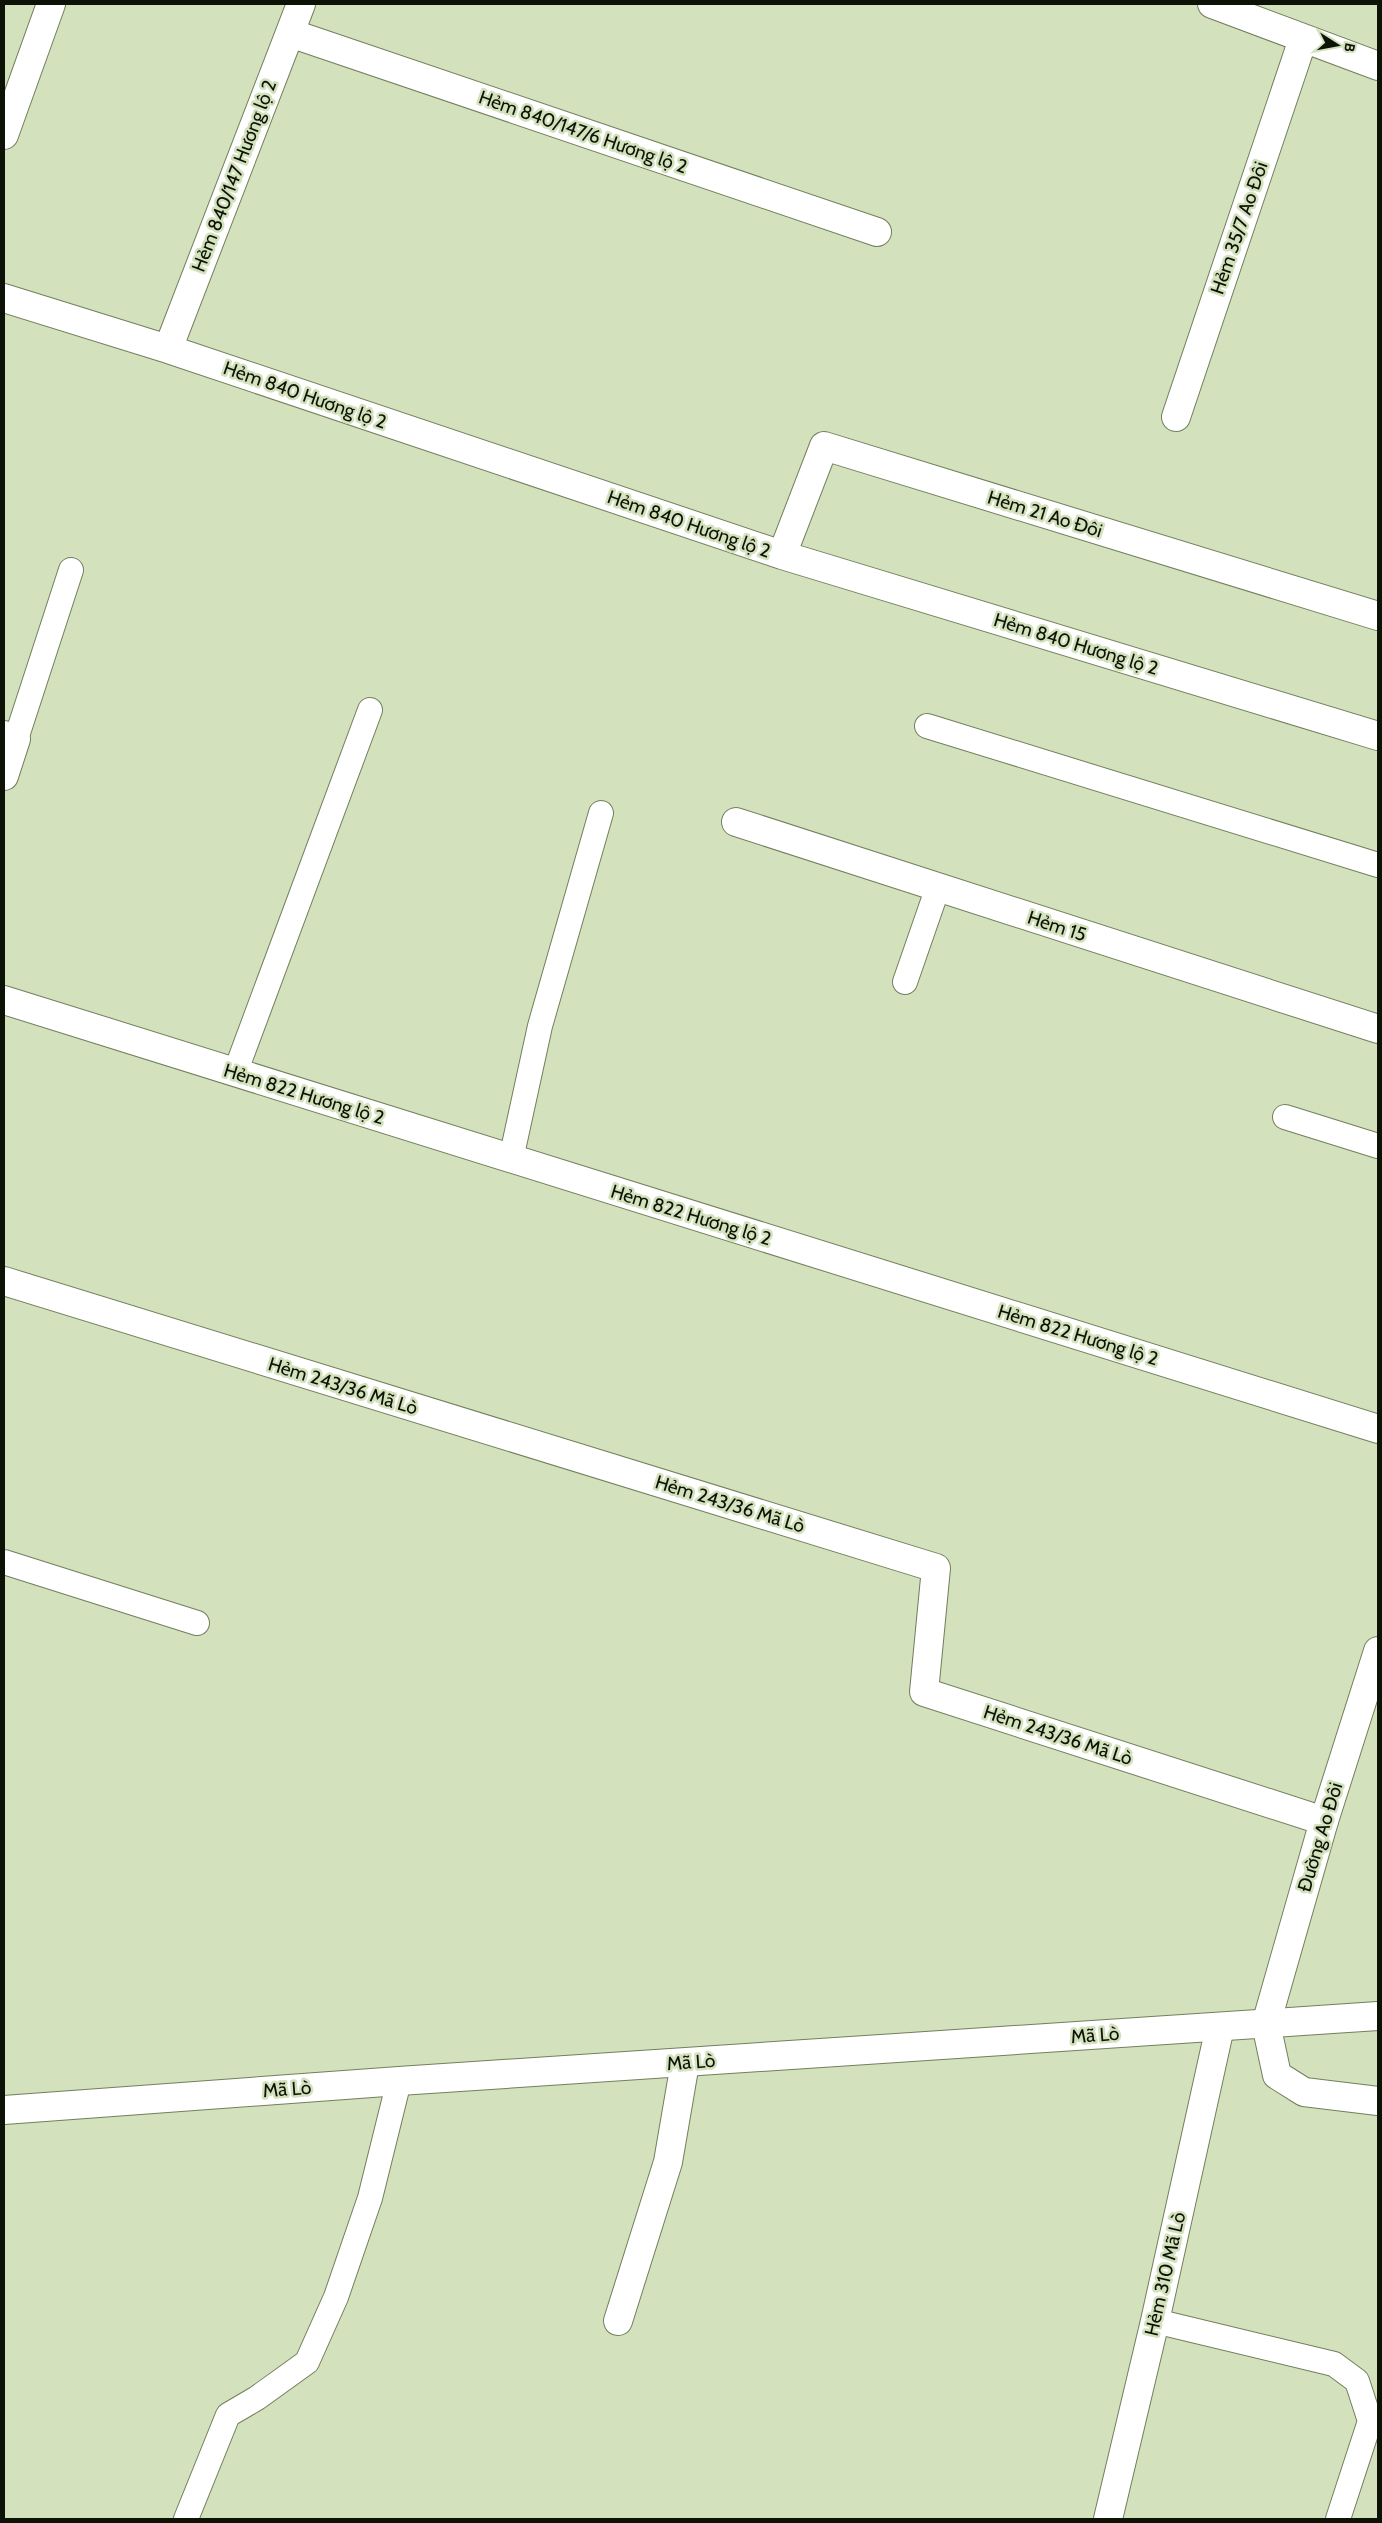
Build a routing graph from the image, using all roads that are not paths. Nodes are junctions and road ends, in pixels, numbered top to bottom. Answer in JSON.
{"nodes":[{"id":1,"x":51,"y":4,"type":"edge"},
{"id":2,"x":301,"y":4,"type":"edge"},
{"id":3,"x":1212,"y":4,"type":"edge"},
{"id":4,"x":290,"y":32,"type":"junction"},
{"id":5,"x":1303,"y":39,"type":"junction"},
{"id":6,"x":1378,"y":66,"type":"edge"},
{"id":7,"x":4,"y":135,"type":"edge"},
{"id":8,"x":877,"y":232,"type":"dead end"},
{"id":9,"x":4,"y":298,"type":"edge"},
{"id":10,"x":168,"y":349,"type":"junction"},
{"id":11,"x":1176,"y":417,"type":"dead end"},
{"id":12,"x":782,"y":555,"type":"junction"},
{"id":13,"x":71,"y":570,"type":"dead end"},
{"id":14,"x":1378,"y":616,"type":"edge"},
{"id":15,"x":370,"y":710,"type":"dead end"},
{"id":16,"x":927,"y":726,"type":"dead end"},
{"id":17,"x":1378,"y":736,"type":"edge"},
{"id":18,"x":10,"y":737,"type":"edge"},
{"id":19,"x":4,"y":776,"type":"edge"},
{"id":20,"x":602,"y":813,"type":"dead end"},
{"id":21,"x":736,"y":822,"type":"dead end"},
{"id":22,"x":1378,"y":866,"type":"edge"},
{"id":23,"x":938,"y":888,"type":"junction"},
{"id":24,"x":905,"y":982,"type":"dead end"},
{"id":25,"x":4,"y":1000,"type":"edge"},
{"id":26,"x":1378,"y":1029,"type":"edge"},
{"id":27,"x":235,"y":1073,"type":"junction"},
{"id":28,"x":1285,"y":1117,"type":"dead end"},
{"id":29,"x":1378,"y":1146,"type":"edge"},
{"id":30,"x":511,"y":1159,"type":"junction"},
{"id":31,"x":4,"y":1281,"type":"edge"},
{"id":32,"x":1378,"y":1429,"type":"edge"},
{"id":33,"x":4,"y":1562,"type":"edge"},
{"id":34,"x":197,"y":1623,"type":"dead end"},
{"id":35,"x":1378,"y":1651,"type":"edge"},
{"id":36,"x":1324,"y":1821,"type":"junction"},
{"id":37,"x":1378,"y":2016,"type":"edge"},
{"id":38,"x":1266,"y":2024,"type":"junction"},
{"id":39,"x":1220,"y":2027,"type":"junction"},
{"id":40,"x":685,"y":2063,"type":"junction"},
{"id":41,"x":399,"y":2081,"type":"junction"},
{"id":42,"x":1378,"y":2101,"type":"edge"},
{"id":43,"x":4,"y":2110,"type":"edge"},
{"id":44,"x":618,"y":2321,"type":"dead end"},
{"id":45,"x":1155,"y":2321,"type":"junction"},
{"id":46,"x":1370,"y":2449,"type":"edge"},
{"id":47,"x":186,"y":2519,"type":"edge"},
{"id":48,"x":1108,"y":2519,"type":"edge"},
{"id":49,"x":1338,"y":2519,"type":"edge"}],
"edges":[{"from":1,"to":7,"type":"street"},
{"from":2,"to":4,"type":"street","name":"Hẻm 840/147 Hương lộ 2"},
{"from":3,"to":5,"type":"street"},
{"from":4,"to":8,"type":"street","name":"Hẻm 840/147/6 Hương lộ 2"},
{"from":4,"to":10,"type":"street","name":"Hẻm 840/147 Hương lộ 2"},
{"from":5,"to":6,"type":"street"},
{"from":5,"to":11,"type":"street","name":"Hẻm 35/7 Ao Đôi"},
{"from":9,"to":10,"type":"street","name":"Hẻm 840 Hương lộ 2"},
{"from":10,"to":12,"type":"street","name":"Hẻm 840 Hương lộ 2"},
{"from":12,"to":14,"type":"street","name":"Hẻm 21 Ao Đôi"},
{"from":12,"to":17,"type":"street","name":"Hẻm 840 Hương lộ 2"},
{"from":13,"to":18,"type":"lane"},
{"from":15,"to":27,"type":"lane"},
{"from":16,"to":22,"type":"lane"},
{"from":18,"to":19,"type":"street"},
{"from":20,"to":30,"type":"lane"},
{"from":21,"to":23,"type":"street","name":"Hẻm 15"},
{"from":23,"to":24,"type":"lane"},
{"from":23,"to":26,"type":"street","name":"Hẻm 15"},
{"from":25,"to":27,"type":"street","name":"Hẻm 822 Hương lộ 2"},
{"from":27,"to":30,"type":"street","name":"Hẻm 822 Hương lộ 2"},
{"from":28,"to":29,"type":"lane"},
{"from":30,"to":32,"type":"street","name":"Hẻm 822 Hương lộ 2"},
{"from":31,"to":36,"type":"street","name":"Hẻm 243/36 Mã Lò"},
{"from":33,"to":34,"type":"lane"},
{"from":35,"to":36,"type":"street","name":"Đường Ao Đôi"},
{"from":36,"to":38,"type":"street","name":"Đường Ao Đôi"},
{"from":37,"to":38,"type":"street","name":"Mã Lò"},
{"from":38,"to":39,"type":"street","name":"Mã Lò"},
{"from":38,"to":42,"type":"street"},
{"from":39,"to":40,"type":"street","name":"Mã Lò"},
{"from":39,"to":45,"type":"street","name":"Hẻm 310 Mã Lò"},
{"from":40,"to":41,"type":"street","name":"Mã Lò"},
{"from":40,"to":44,"type":"street"},
{"from":41,"to":43,"type":"street","name":"Mã Lò"},
{"from":41,"to":47,"type":"lane"},
{"from":45,"to":46,"type":"lane"},
{"from":45,"to":48,"type":"street","name":"Hẻm 310 Mã Lò"},
{"from":46,"to":49,"type":"lane"}]}
